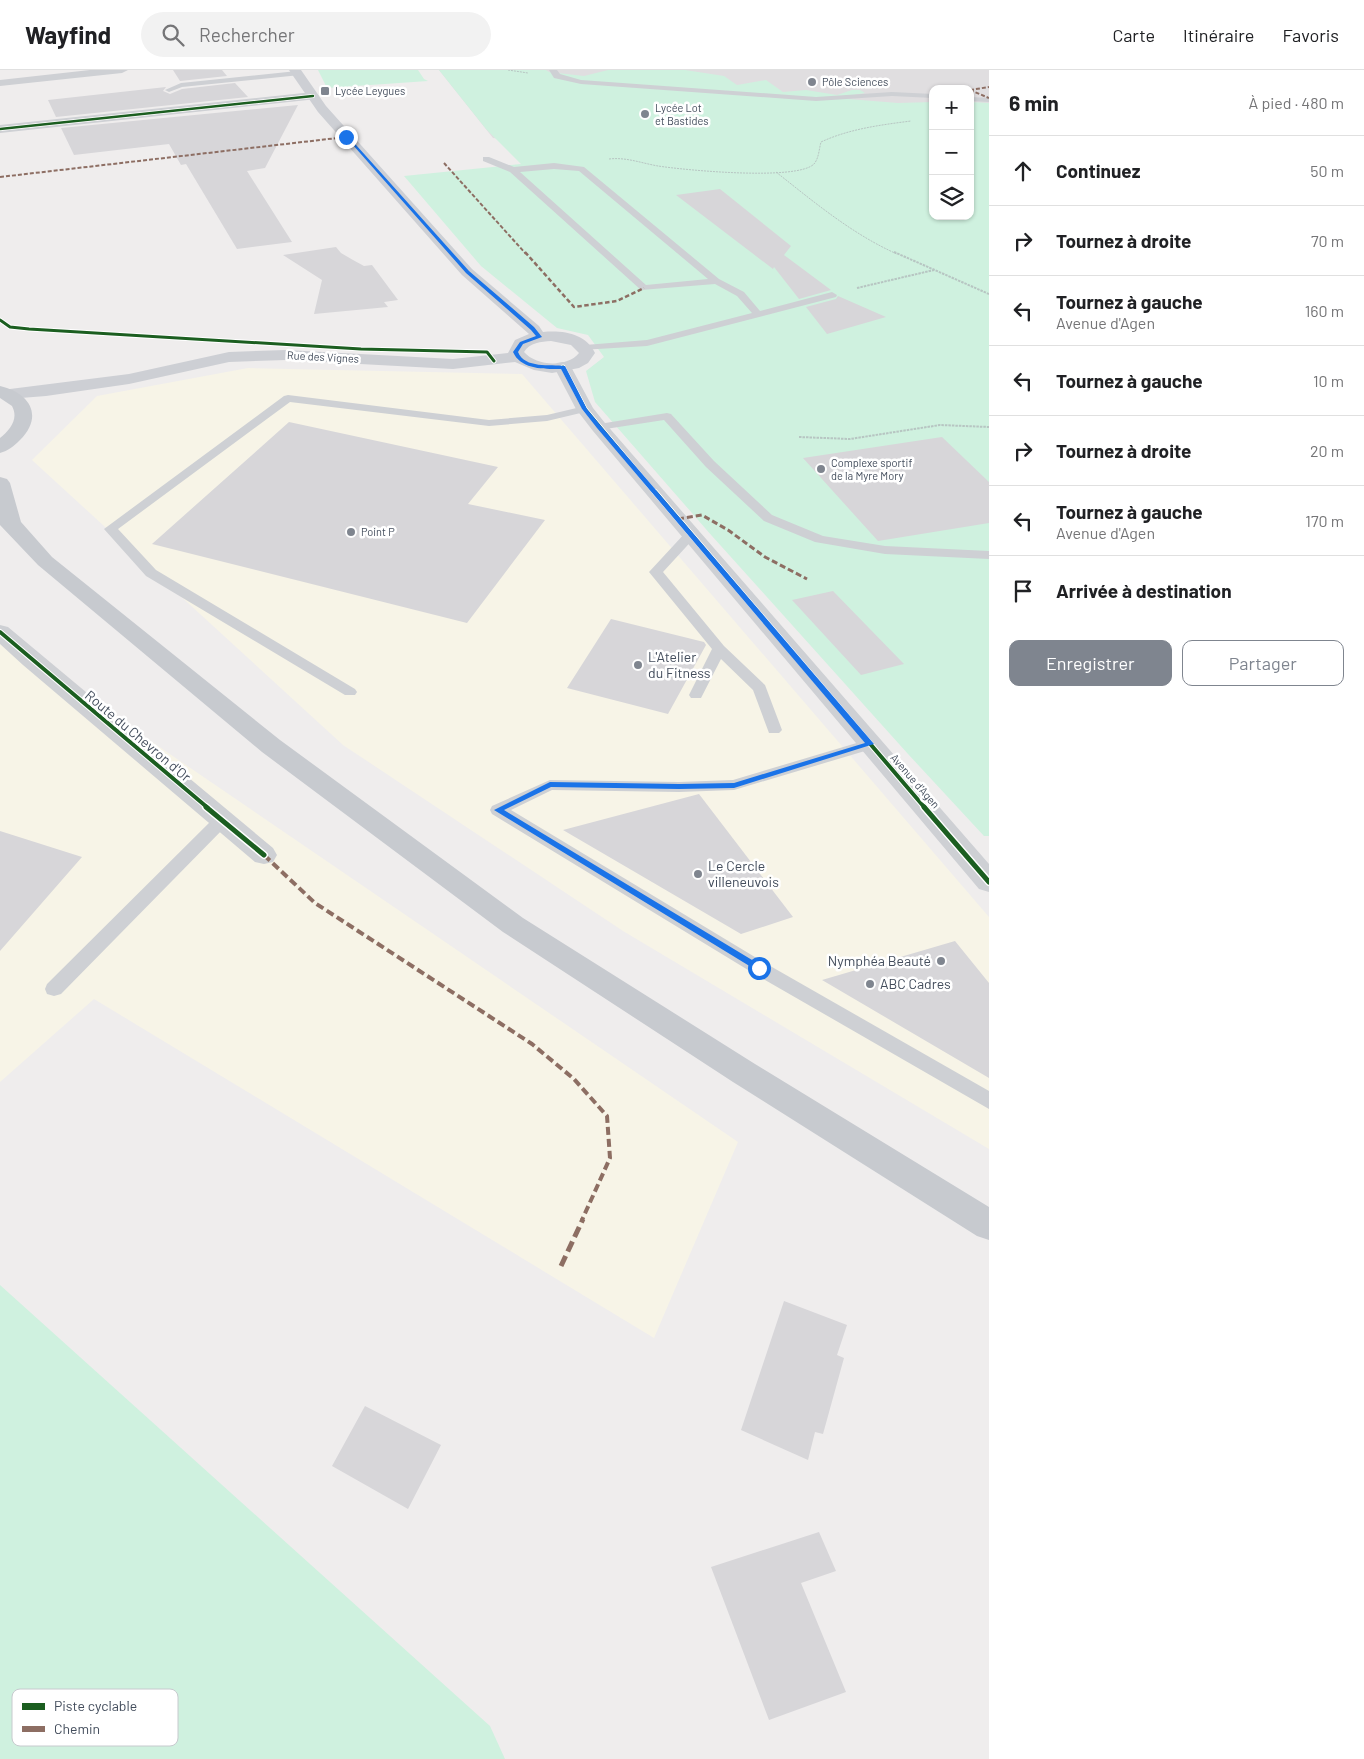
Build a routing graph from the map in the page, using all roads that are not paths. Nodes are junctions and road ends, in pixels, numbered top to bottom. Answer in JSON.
{"nodes":[{"id":1,"x":122,"y":70,"type":"edge"},
{"id":2,"x":553,"y":70,"type":"edge"},
{"id":3,"x":296,"y":72,"type":"edge"},
{"id":4,"x":0,"y":84,"type":"edge"},
{"id":5,"x":169,"y":90,"type":"dead end"},
{"id":6,"x":313,"y":96,"type":"junction"},
{"id":7,"x":929,"y":96,"type":"edge"},
{"id":8,"x":974,"y":99,"type":"edge"},
{"id":9,"x":989,"y":100,"type":"edge"},
{"id":10,"x":0,"y":129,"type":"edge"},
{"id":11,"x":486,"y":159,"type":"dead end"},
{"id":12,"x":513,"y":170,"type":"junction"},
{"id":13,"x":716,"y":281,"type":"junction"},
{"id":14,"x":832,"y":295,"type":"road end"},
{"id":15,"x":758,"y":315,"type":"junction"},
{"id":16,"x":539,"y":337,"type":"junction"},
{"id":17,"x":585,"y":348,"type":"junction"},
{"id":18,"x":518,"y":357,"type":"junction"},
{"id":19,"x":563,"y":367,"type":"junction"},
{"id":20,"x":129,"y":379,"type":"junction"},
{"id":21,"x":4,"y":392,"type":"edge"},
{"id":22,"x":585,"y":409,"type":"junction"},
{"id":23,"x":25,"y":414,"type":"junction"},
{"id":24,"x":599,"y":427,"type":"junction"},
{"id":25,"x":0,"y":447,"type":"edge"},
{"id":26,"x":0,"y":483,"type":"edge"},
{"id":27,"x":5,"y":520,"type":"edge"},
{"id":28,"x":691,"y":535,"type":"junction"},
{"id":29,"x":989,"y":555,"type":"edge"},
{"id":30,"x":0,"y":632,"type":"edge"},
{"id":31,"x":720,"y":649,"type":"junction"},
{"id":32,"x":350,"y":692,"type":"dead end"},
{"id":33,"x":696,"y":695,"type":"dead end"},
{"id":34,"x":774,"y":730,"type":"dead end"},
{"id":35,"x":870,"y":744,"type":"junction"},
{"id":36,"x":221,"y":821,"type":"junction"},
{"id":37,"x":264,"y":855,"type":"dead end"},
{"id":38,"x":989,"y":882,"type":"edge"},
{"id":39,"x":54,"y":989,"type":"dead end"},
{"id":40,"x":989,"y":1101,"type":"edge"},
{"id":41,"x":989,"y":1225,"type":"edge"}],
"edges":[{"from":1,"to":4,"type":"street"},
{"from":2,"to":7,"type":"lane"},
{"from":3,"to":5,"type":"lane"},
{"from":3,"to":6,"type":"main road"},
{"from":6,"to":10,"type":"street"},
{"from":6,"to":16,"type":"main road"},
{"from":8,"to":9,"type":"lane"},
{"from":11,"to":12,"type":"lane"},
{"from":12,"to":13,"type":"lane"},
{"from":12,"to":13,"type":"lane"},
{"from":13,"to":15,"type":"lane"},
{"from":14,"to":15,"type":"lane"},
{"from":15,"to":17,"type":"lane"},
{"from":16,"to":17,"type":"main road"},
{"from":16,"to":18,"type":"main road"},
{"from":17,"to":19,"type":"main road"},
{"from":18,"to":19,"type":"main road"},
{"from":18,"to":20,"type":"main road","name":"Rue des Vignes"},
{"from":19,"to":22,"type":"street","name":"Avenue d'Agen"},
{"from":20,"to":21,"type":"main road","name":"Rue des Vignes"},
{"from":20,"to":23,"type":"main road","name":"Rue des Vignes"},
{"from":21,"to":23,"type":"main road","name":"Rue des Vignes"},
{"from":22,"to":24,"type":"street","name":"Avenue d'Agen"},
{"from":22,"to":32,"type":"lane"},
{"from":23,"to":25,"type":"main road"},
{"from":24,"to":28,"type":"street","name":"Avenue d'Agen"},
{"from":24,"to":29,"type":"lane"},
{"from":26,"to":27,"type":"main road"},
{"from":27,"to":41,"type":"main road"},
{"from":28,"to":31,"type":"lane"},
{"from":28,"to":35,"type":"street","name":"Avenue d'Agen"},
{"from":30,"to":36,"type":"street","name":"Route du Chevron d'Or"},
{"from":31,"to":33,"type":"lane"},
{"from":31,"to":34,"type":"lane"},
{"from":35,"to":38,"type":"street","name":"Avenue d'Agen"},
{"from":35,"to":40,"type":"lane"},
{"from":36,"to":37,"type":"street","name":"Route du Chevron d'Or"},
{"from":36,"to":39,"type":"lane"}]}
